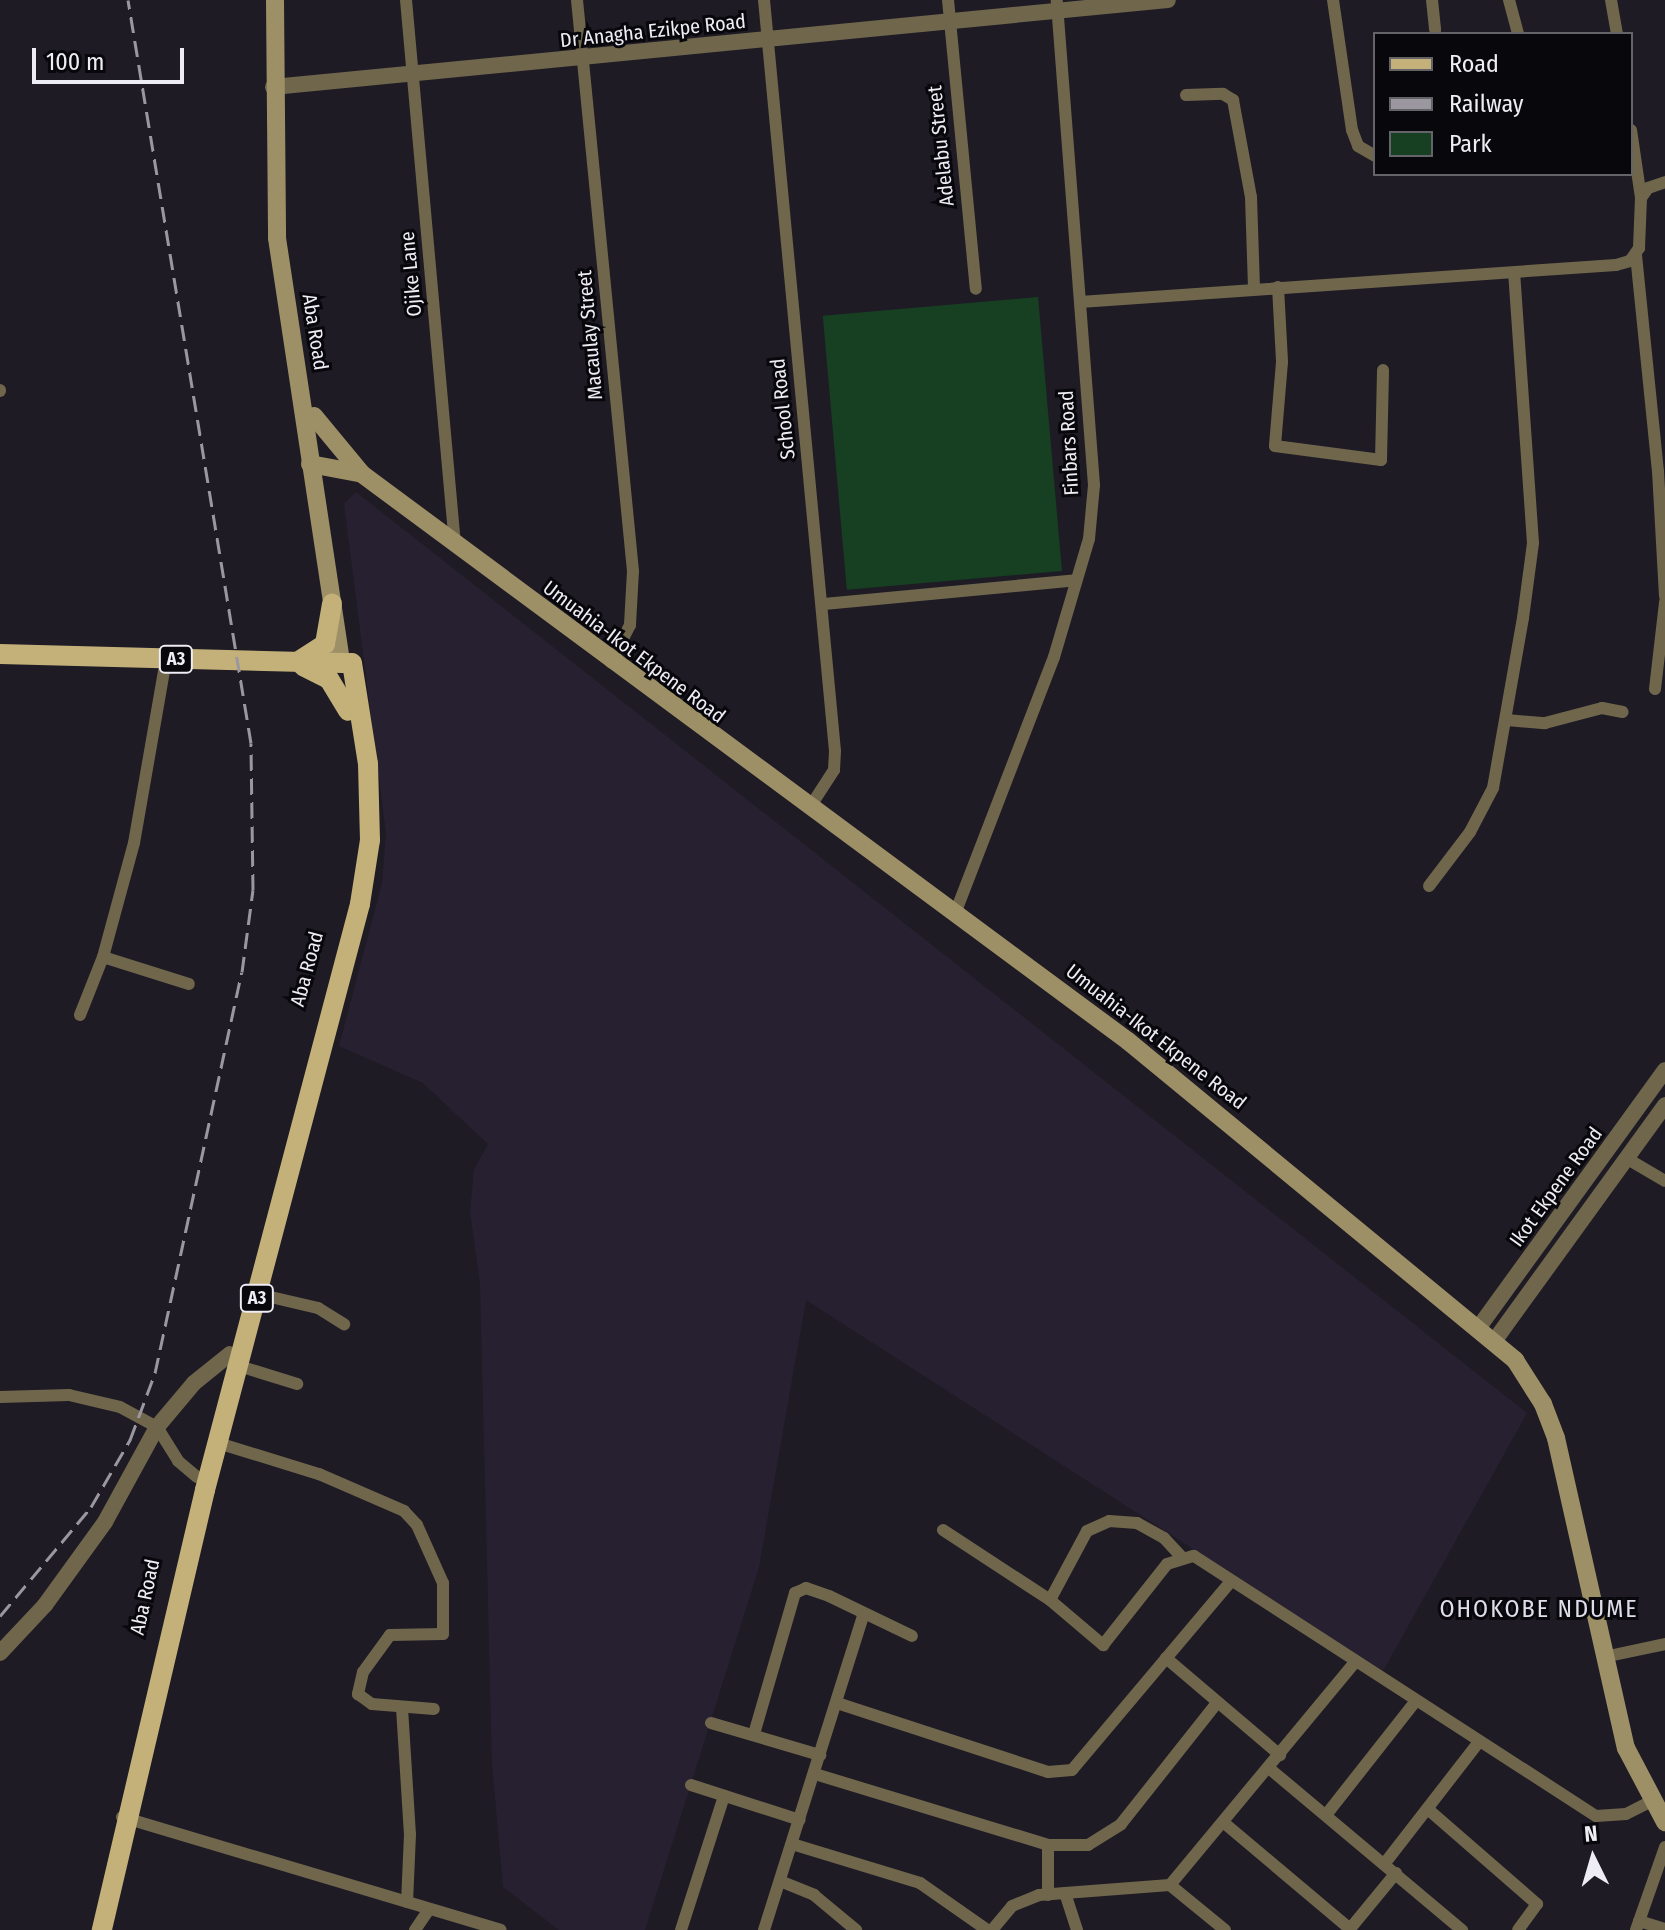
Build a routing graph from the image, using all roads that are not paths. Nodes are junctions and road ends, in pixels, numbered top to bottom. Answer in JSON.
{"nodes":[{"id":1,"x":275,"y":0,"type":"edge"},
{"id":2,"x":286,"y":0,"type":"edge"},
{"id":3,"x":406,"y":0,"type":"edge"},
{"id":4,"x":577,"y":0,"type":"edge"},
{"id":5,"x":764,"y":0,"type":"edge"},
{"id":6,"x":948,"y":0,"type":"edge"},
{"id":7,"x":1168,"y":0,"type":"edge"},
{"id":8,"x":1333,"y":0,"type":"edge"},
{"id":9,"x":1432,"y":0,"type":"edge"},
{"id":10,"x":1509,"y":0,"type":"edge"},
{"id":11,"x":1611,"y":0,"type":"edge"},
{"id":12,"x":1057,"y":6,"type":"edge"},
{"id":13,"x":950,"y":20,"type":"junction"},
{"id":14,"x":1435,"y":30,"type":"dead end"},
{"id":15,"x":1517,"y":32,"type":"edge"},
{"id":16,"x":1617,"y":32,"type":"edge"},
{"id":17,"x":768,"y":39,"type":"junction"},
{"id":18,"x":584,"y":58,"type":"junction"},
{"id":19,"x":413,"y":75,"type":"junction"},
{"id":20,"x":279,"y":87,"type":"junction"},
{"id":21,"x":1186,"y":95,"type":"dead end"},
{"id":22,"x":1633,"y":151,"type":"edge"},
{"id":23,"x":1373,"y":155,"type":"edge"},
{"id":24,"x":1665,"y":182,"type":"edge"},
{"id":25,"x":1643,"y":191,"type":"junction"},
{"id":26,"x":1636,"y":255,"type":"junction"},
{"id":27,"x":1514,"y":274,"type":"junction"},
{"id":28,"x":1278,"y":287,"type":"junction"},
{"id":29,"x":1254,"y":288,"type":"junction"},
{"id":30,"x":976,"y":289,"type":"dead end"},
{"id":31,"x":1080,"y":302,"type":"junction"},
{"id":32,"x":1383,"y":370,"type":"dead end"},
{"id":33,"x":314,"y":416,"type":"junction"},
{"id":34,"x":339,"y":449,"type":"junction"},
{"id":35,"x":315,"y":457,"type":"junction"},
{"id":36,"x":353,"y":471,"type":"junction"},
{"id":37,"x":325,"y":482,"type":"junction"},
{"id":38,"x":455,"y":545,"type":"junction"},
{"id":39,"x":1076,"y":580,"type":"junction"},
{"id":40,"x":1665,"y":599,"type":"edge"},
{"id":41,"x":332,"y":604,"type":"junction"},
{"id":42,"x":824,"y":604,"type":"junction"},
{"id":43,"x":0,"y":654,"type":"edge"},
{"id":44,"x":166,"y":659,"type":"junction"},
{"id":45,"x":293,"y":662,"type":"junction"},
{"id":46,"x":611,"y":662,"type":"junction"},
{"id":47,"x":347,"y":663,"type":"junction"},
{"id":48,"x":1655,"y":689,"type":"dead end"},
{"id":49,"x":348,"y":711,"type":"junction"},
{"id":50,"x":1623,"y":712,"type":"dead end"},
{"id":51,"x":1507,"y":720,"type":"junction"},
{"id":52,"x":810,"y":807,"type":"junction"},
{"id":53,"x":1429,"y":886,"type":"dead end"},
{"id":54,"x":956,"y":911,"type":"junction"},
{"id":55,"x":103,"y":957,"type":"junction"},
{"id":56,"x":189,"y":984,"type":"dead end"},
{"id":57,"x":80,"y":1015,"type":"dead end"},
{"id":58,"x":324,"y":1022,"type":"junction"},
{"id":59,"x":1665,"y":1070,"type":"edge"},
{"id":60,"x":1665,"y":1105,"type":"edge"},
{"id":61,"x":1626,"y":1158,"type":"junction"},
{"id":62,"x":1665,"y":1181,"type":"edge"},
{"id":63,"x":258,"y":1294,"type":"junction"},
{"id":64,"x":344,"y":1324,"type":"dead end"},
{"id":65,"x":1479,"y":1327,"type":"junction"},
{"id":66,"x":1495,"y":1340,"type":"junction"},
{"id":67,"x":234,"y":1360,"type":"junction"},
{"id":68,"x":297,"y":1384,"type":"dead end"},
{"id":69,"x":0,"y":1397,"type":"edge"},
{"id":70,"x":157,"y":1427,"type":"junction"},
{"id":71,"x":218,"y":1443,"type":"junction"},
{"id":72,"x":197,"y":1477,"type":"junction"},
{"id":73,"x":943,"y":1530,"type":"dead end"},
{"id":74,"x":1181,"y":1556,"type":"junction"},
{"id":75,"x":1231,"y":1581,"type":"junction"},
{"id":76,"x":1050,"y":1600,"type":"junction"},
{"id":77,"x":864,"y":1613,"type":"junction"},
{"id":78,"x":912,"y":1636,"type":"dead end"},
{"id":79,"x":1665,"y":1644,"type":"edge"},
{"id":80,"x":0,"y":1653,"type":"edge"},
{"id":81,"x":1604,"y":1657,"type":"junction"},
{"id":82,"x":1166,"y":1658,"type":"junction"},
{"id":83,"x":1354,"y":1663,"type":"junction"},
{"id":84,"x":1415,"y":1702,"type":"junction"},
{"id":85,"x":837,"y":1703,"type":"junction"},
{"id":86,"x":1217,"y":1703,"type":"junction"},
{"id":87,"x":402,"y":1708,"type":"junction"},
{"id":88,"x":434,"y":1709,"type":"dead end"},
{"id":89,"x":711,"y":1723,"type":"dead end"},
{"id":90,"x":754,"y":1734,"type":"junction"},
{"id":91,"x":1478,"y":1743,"type":"junction"},
{"id":92,"x":820,"y":1755,"type":"junction"},
{"id":93,"x":1280,"y":1755,"type":"junction"},
{"id":94,"x":1270,"y":1769,"type":"junction"},
{"id":95,"x":815,"y":1774,"type":"junction"},
{"id":96,"x":691,"y":1785,"type":"dead end"},
{"id":97,"x":724,"y":1796,"type":"junction"},
{"id":98,"x":1651,"y":1801,"type":"junction"},
{"id":99,"x":1430,"y":1811,"type":"junction"},
{"id":100,"x":1326,"y":1815,"type":"junction"},
{"id":101,"x":124,"y":1818,"type":"junction"},
{"id":102,"x":800,"y":1820,"type":"junction"},
{"id":103,"x":1223,"y":1822,"type":"junction"},
{"id":104,"x":1665,"y":1822,"type":"edge"},
{"id":105,"x":792,"y":1844,"type":"junction"},
{"id":106,"x":1048,"y":1845,"type":"junction"},
{"id":107,"x":1665,"y":1847,"type":"edge"},
{"id":108,"x":1385,"y":1863,"type":"junction"},
{"id":109,"x":1396,"y":1873,"type":"junction"},
{"id":110,"x":780,"y":1881,"type":"junction"},
{"id":111,"x":1170,"y":1885,"type":"junction"},
{"id":112,"x":1065,"y":1893,"type":"junction"},
{"id":113,"x":1048,"y":1895,"type":"junction"},
{"id":114,"x":407,"y":1902,"type":"junction"},
{"id":115,"x":429,"y":1909,"type":"junction"},
{"id":116,"x":1637,"y":1926,"type":"edge"},
{"id":117,"x":1453,"y":1927,"type":"edge"},
{"id":118,"x":481,"y":1928,"type":"edge"},
{"id":119,"x":1350,"y":1929,"type":"edge"},
{"id":120,"x":1665,"y":1929,"type":"edge"},
{"id":121,"x":91,"y":1930,"type":"edge"},
{"id":122,"x":102,"y":1930,"type":"edge"},
{"id":123,"x":415,"y":1930,"type":"edge"},
{"id":124,"x":499,"y":1930,"type":"edge"},
{"id":125,"x":681,"y":1930,"type":"edge"},
{"id":126,"x":764,"y":1930,"type":"edge"},
{"id":127,"x":856,"y":1930,"type":"edge"},
{"id":128,"x":990,"y":1930,"type":"edge"},
{"id":129,"x":1077,"y":1930,"type":"edge"},
{"id":130,"x":1225,"y":1930,"type":"edge"},
{"id":131,"x":1518,"y":1930,"type":"edge"}],
"edges":[{"from":1,"to":20,"type":"main road","name":"Aba Road"},
{"from":2,"to":20,"type":"main road","name":"Aba Road"},
{"from":3,"to":19,"type":"street","name":"Ojike Lane"},
{"from":4,"to":18,"type":"street","name":"Macaulay Street"},
{"from":5,"to":17,"type":"street","name":"School Road"},
{"from":6,"to":13,"type":"street","name":"Adelabu Street"},
{"from":7,"to":12,"type":"street","name":"Dr Anagha Ezikpe Road"},
{"from":8,"to":23,"type":"street"},
{"from":9,"to":14,"type":"street"},
{"from":10,"to":15,"type":"street"},
{"from":11,"to":16,"type":"street"},
{"from":12,"to":13,"type":"street","name":"Dr Anagha Ezikpe Road"},
{"from":12,"to":31,"type":"street","name":"Finbars Road"},
{"from":13,"to":17,"type":"street","name":"Dr Anagha Ezikpe Road"},
{"from":13,"to":30,"type":"street","name":"Adelabu Street"},
{"from":17,"to":18,"type":"street","name":"Dr Anagha Ezikpe Road"},
{"from":17,"to":42,"type":"street","name":"School Road"},
{"from":18,"to":19,"type":"street","name":"Dr Anagha Ezikpe Road"},
{"from":18,"to":46,"type":"street","name":"Macaulay Street"},
{"from":19,"to":20,"type":"street","name":"Dr Anagha Ezikpe Road"},
{"from":19,"to":38,"type":"street","name":"Ojike Lane"},
{"from":20,"to":33,"type":"main road","name":"Aba Road"},
{"from":20,"to":35,"type":"main road","name":"Aba Road"},
{"from":21,"to":29,"type":"street"},
{"from":22,"to":25,"type":"street"},
{"from":24,"to":25,"type":"street"},
{"from":25,"to":26,"type":"street"},
{"from":26,"to":27,"type":"street"},
{"from":26,"to":40,"type":"street"},
{"from":27,"to":28,"type":"street"},
{"from":27,"to":51,"type":"street"},
{"from":28,"to":29,"type":"street"},
{"from":28,"to":32,"type":"street"},
{"from":29,"to":31,"type":"street"},
{"from":31,"to":39,"type":"street","name":"Finbars Road"},
{"from":33,"to":34,"type":"main road","name":"Umuahia-Ikot Ekpene Road"},
{"from":33,"to":35,"type":"main road","name":"Aba Road"},
{"from":34,"to":35,"type":"main road"},
{"from":34,"to":36,"type":"main road","name":"Umuahia-Ikot Ekpene Road"},
{"from":35,"to":36,"type":"main road"},
{"from":35,"to":37,"type":"main road","name":"Aba Road"},
{"from":35,"to":41,"type":"main road","name":"Aba Road"},
{"from":36,"to":37,"type":"main road"},
{"from":36,"to":38,"type":"main road","name":"Umuahia-Ikot Ekpene Road"},
{"from":37,"to":47,"type":"main road","name":"Aba Road"},
{"from":38,"to":46,"type":"main road","name":"Umuahia-Ikot Ekpene Road"},
{"from":39,"to":42,"type":"street"},
{"from":39,"to":54,"type":"street","name":"Finbars Road"},
{"from":40,"to":48,"type":"street"},
{"from":41,"to":45,"type":"main road"},
{"from":41,"to":47,"type":"main road","name":"Aba Road"},
{"from":42,"to":52,"type":"street","name":"School Road"},
{"from":43,"to":44,"type":"main road","number":"A3"},
{"from":44,"to":45,"type":"main road","number":"A3"},
{"from":44,"to":55,"type":"street"},
{"from":45,"to":47,"type":"main road","number":"A3"},
{"from":45,"to":49,"type":"main road"},
{"from":46,"to":52,"type":"main road","name":"Umuahia-Ikot Ekpene Road"},
{"from":47,"to":49,"type":"main road","name":"Aba Road","number":"A3"},
{"from":47,"to":58,"type":"main road","name":"Aba Road","number":"A3"},
{"from":49,"to":58,"type":"main road","name":"Aba Road","number":"A3"},
{"from":50,"to":51,"type":"street"},
{"from":51,"to":53,"type":"street"},
{"from":52,"to":54,"type":"main road","name":"Umuahia-Ikot Ekpene Road"},
{"from":54,"to":65,"type":"main road","name":"Umuahia-Ikot Ekpene Road"},
{"from":55,"to":56,"type":"street"},
{"from":55,"to":57,"type":"street"},
{"from":58,"to":63,"type":"main road","name":"Aba Road","number":"A3"},
{"from":58,"to":67,"type":"main road","name":"Aba Road","number":"A3"},
{"from":59,"to":65,"type":"street","name":"Ikot Ekpene Road"},
{"from":60,"to":61,"type":"street"},
{"from":61,"to":62,"type":"street"},
{"from":61,"to":66,"type":"street"},
{"from":63,"to":64,"type":"street"},
{"from":63,"to":67,"type":"main road","name":"Aba Road","number":"A3"},
{"from":65,"to":66,"type":"main road","name":"Umuahia-Ikot Ekpene Road"},
{"from":66,"to":81,"type":"main road","name":"Umuahia-Ikot Ekpene Road"},
{"from":67,"to":68,"type":"street"},
{"from":67,"to":70,"type":"street"},
{"from":67,"to":71,"type":"main road","name":"Aba Road","number":"A3"},
{"from":67,"to":72,"type":"main road","name":"Aba Road","number":"A3"},
{"from":69,"to":70,"type":"street"},
{"from":70,"to":72,"type":"street"},
{"from":70,"to":80,"type":"street"},
{"from":71,"to":87,"type":"street"},
{"from":71,"to":101,"type":"main road","name":"Aba Road","number":"A3"},
{"from":72,"to":101,"type":"main road","name":"Aba Road","number":"A3"},
{"from":73,"to":76,"type":"street"},
{"from":74,"to":75,"type":"street"},
{"from":74,"to":76,"type":"street"},
{"from":74,"to":76,"type":"street"},
{"from":75,"to":82,"type":"street"},
{"from":75,"to":83,"type":"street"},
{"from":77,"to":78,"type":"street"},
{"from":77,"to":85,"type":"street"},
{"from":77,"to":90,"type":"street"},
{"from":79,"to":81,"type":"street"},
{"from":81,"to":98,"type":"main road","name":"Umuahia-Ikot Ekpene Road"},
{"from":82,"to":85,"type":"street"},
{"from":82,"to":86,"type":"street"},
{"from":83,"to":84,"type":"street"},
{"from":83,"to":93,"type":"street"},
{"from":84,"to":91,"type":"street"},
{"from":84,"to":100,"type":"street"},
{"from":85,"to":92,"type":"street"},
{"from":86,"to":93,"type":"street"},
{"from":86,"to":106,"type":"street"},
{"from":87,"to":88,"type":"street"},
{"from":87,"to":114,"type":"street"},
{"from":89,"to":90,"type":"street"},
{"from":90,"to":92,"type":"street"},
{"from":91,"to":98,"type":"street"},
{"from":91,"to":99,"type":"street"},
{"from":92,"to":95,"type":"street"},
{"from":93,"to":94,"type":"street"},
{"from":94,"to":100,"type":"street"},
{"from":94,"to":103,"type":"street"},
{"from":95,"to":102,"type":"street"},
{"from":95,"to":106,"type":"street"},
{"from":96,"to":97,"type":"street"},
{"from":97,"to":102,"type":"street"},
{"from":97,"to":125,"type":"street"},
{"from":98,"to":104,"type":"main road","name":"Umuahia-Ikot Ekpene Road"},
{"from":99,"to":108,"type":"street"},
{"from":99,"to":131,"type":"street"},
{"from":100,"to":108,"type":"street"},
{"from":101,"to":114,"type":"street"},
{"from":101,"to":121,"type":"main road","name":"Aba Road","number":"A3"},
{"from":101,"to":122,"type":"main road","name":"Aba Road","number":"A3"},
{"from":102,"to":105,"type":"street"},
{"from":103,"to":111,"type":"street"},
{"from":103,"to":119,"type":"street"},
{"from":105,"to":110,"type":"street"},
{"from":105,"to":128,"type":"street"},
{"from":106,"to":113,"type":"street"},
{"from":107,"to":116,"type":"street"},
{"from":108,"to":109,"type":"street"},
{"from":109,"to":117,"type":"street"},
{"from":109,"to":119,"type":"street"},
{"from":110,"to":126,"type":"street"},
{"from":110,"to":127,"type":"street"},
{"from":111,"to":112,"type":"street"},
{"from":111,"to":130,"type":"street"},
{"from":112,"to":113,"type":"street"},
{"from":112,"to":129,"type":"street"},
{"from":113,"to":128,"type":"street"},
{"from":114,"to":115,"type":"street"},
{"from":115,"to":118,"type":"street"},
{"from":115,"to":123,"type":"street"},
{"from":116,"to":120,"type":"street"},
{"from":118,"to":124,"type":"street"}]}
